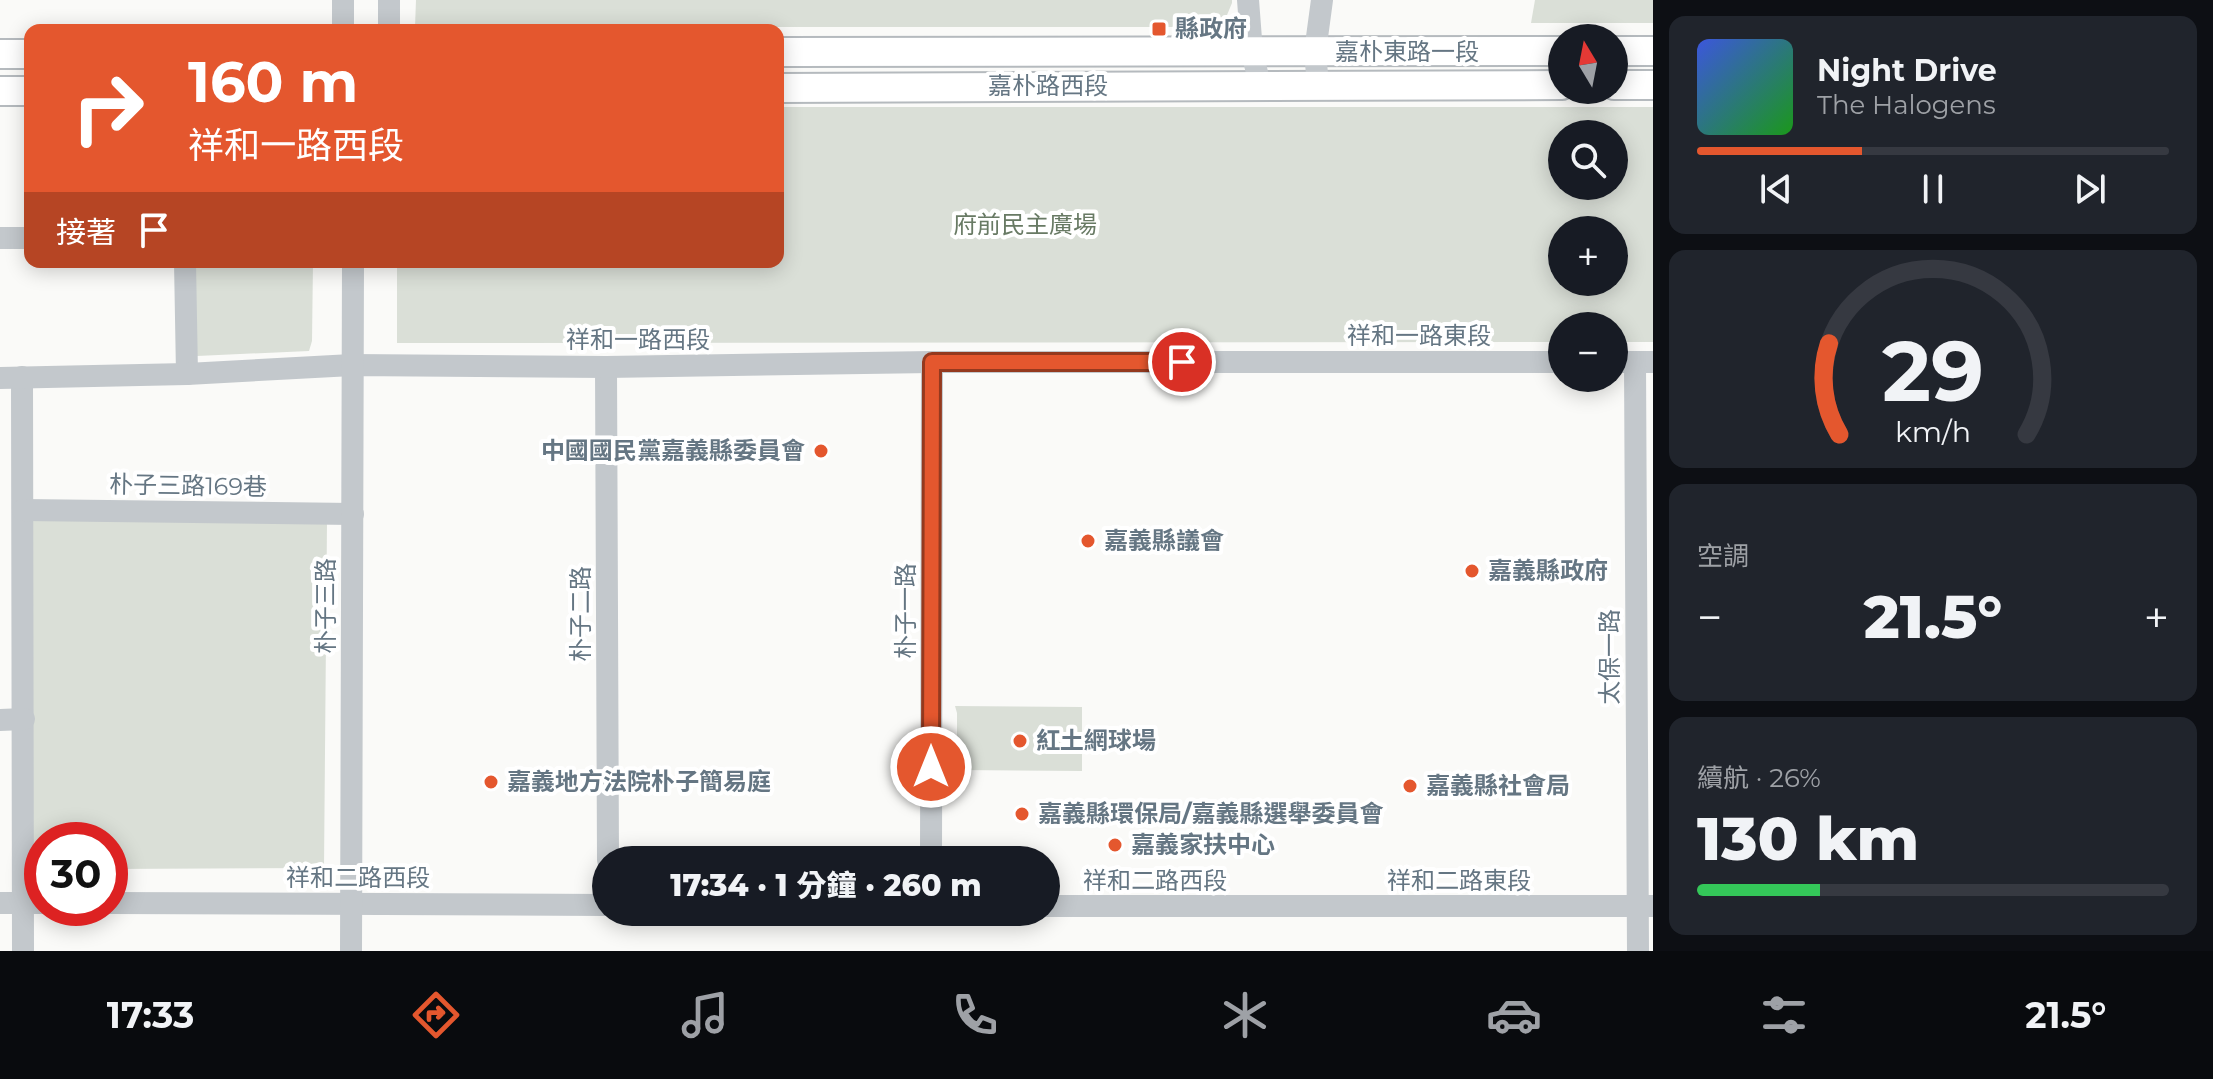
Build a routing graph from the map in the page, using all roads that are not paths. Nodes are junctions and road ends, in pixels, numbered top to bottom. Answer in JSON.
{"nodes":[{"id":1,"x":343,"y":0,"type":"edge"},
{"id":2,"x":389,"y":0,"type":"edge"},
{"id":3,"x":1248,"y":0,"type":"edge"},
{"id":4,"x":1322,"y":0,"type":"edge"},
{"id":5,"x":343,"y":24,"type":"edge"},
{"id":6,"x":389,"y":24,"type":"edge"},
{"id":7,"x":1548,"y":51,"type":"edge"},
{"id":8,"x":1628,"y":51,"type":"edge"},
{"id":9,"x":1653,"y":51,"type":"edge"},
{"id":10,"x":784,"y":52,"type":"edge"},
{"id":11,"x":1252,"y":52,"type":"junction"},
{"id":12,"x":1315,"y":52,"type":"junction"},
{"id":13,"x":0,"y":54,"type":"edge"},
{"id":14,"x":24,"y":54,"type":"edge"},
{"id":15,"x":1260,"y":85,"type":"junction"},
{"id":16,"x":1318,"y":85,"type":"junction"},
{"id":17,"x":1548,"y":85,"type":"edge"},
{"id":18,"x":1628,"y":85,"type":"edge"},
{"id":19,"x":1653,"y":85,"type":"edge"},
{"id":20,"x":784,"y":88,"type":"edge"},
{"id":21,"x":0,"y":91,"type":"edge"},
{"id":22,"x":24,"y":91,"type":"edge"},
{"id":23,"x":0,"y":238,"type":"edge"},
{"id":24,"x":24,"y":238,"type":"edge"},
{"id":25,"x":185,"y":268,"type":"edge"},
{"id":26,"x":353,"y":268,"type":"edge"},
{"id":27,"x":932,"y":362,"type":"junction"},
{"id":28,"x":1276,"y":362,"type":"joint"},
{"id":29,"x":1548,"y":362,"type":"edge"},
{"id":30,"x":1634,"y":362,"type":"edge"},
{"id":31,"x":352,"y":365,"type":"junction"},
{"id":32,"x":606,"y":367,"type":"junction"},
{"id":33,"x":187,"y":374,"type":"junction"},
{"id":34,"x":11,"y":377,"type":"edge"},
{"id":35,"x":23,"y":510,"type":"junction"},
{"id":36,"x":353,"y":514,"type":"junction"},
{"id":37,"x":0,"y":574,"type":"edge"},
{"id":38,"x":23,"y":574,"type":"junction"},
{"id":39,"x":1645,"y":607,"type":"edge"},
{"id":40,"x":24,"y":719,"type":"junction"},
{"id":41,"x":0,"y":720,"type":"edge"},
{"id":42,"x":608,"y":846,"type":"edge"},
{"id":43,"x":931,"y":846,"type":"edge"},
{"id":44,"x":22,"y":903,"type":"edge"},
{"id":45,"x":128,"y":903,"type":"edge"},
{"id":46,"x":351,"y":904,"type":"junction"},
{"id":47,"x":592,"y":905,"type":"edge"},
{"id":48,"x":1060,"y":906,"type":"edge"},
{"id":49,"x":1645,"y":906,"type":"edge"},
{"id":50,"x":1265,"y":907,"type":"joint"},
{"id":51,"x":23,"y":951,"type":"edge"},
{"id":52,"x":351,"y":951,"type":"edge"},
{"id":53,"x":1638,"y":951,"type":"edge"}],
"edges":[{"from":1,"to":5,"type":"street"},
{"from":2,"to":6,"type":"street"},
{"from":3,"to":11,"type":"street"},
{"from":4,"to":12,"type":"street"},
{"from":7,"to":12,"type":"main road","name":"嘉朴東路一段"},
{"from":8,"to":9,"type":"main road"},
{"from":10,"to":11,"type":"main road","name":"嘉朴路西段"},
{"from":11,"to":12,"type":"main road","name":"嘉朴東路一段"},
{"from":11,"to":15,"type":"street"},
{"from":12,"to":16,"type":"street"},
{"from":13,"to":14,"type":"main road"},
{"from":15,"to":16,"type":"main road","name":"嘉朴路西段"},
{"from":15,"to":20,"type":"main road","name":"嘉朴路西段"},
{"from":16,"to":17,"type":"main road","name":"嘉朴東路一段"},
{"from":18,"to":19,"type":"main road"},
{"from":21,"to":22,"type":"main road"},
{"from":23,"to":24,"type":"street"},
{"from":25,"to":33,"type":"street"},
{"from":26,"to":31,"type":"street","name":"朴子三路"},
{"from":27,"to":28,"type":"street","name":"祥和一路西段"},
{"from":27,"to":32,"type":"street","name":"祥和一路西段"},
{"from":27,"to":43,"type":"street","name":"朴子一路"},
{"from":28,"to":29,"type":"street","name":"祥和一路東段"},
{"from":30,"to":39,"type":"street","name":"太保一路"},
{"from":31,"to":32,"type":"street","name":"祥和一路西段"},
{"from":31,"to":33,"type":"street","name":"祥和一路西段"},
{"from":31,"to":36,"type":"street","name":"朴子三路"},
{"from":32,"to":42,"type":"street","name":"朴子二路"},
{"from":33,"to":34,"type":"street","name":"祥和一路西段"},
{"from":34,"to":35,"type":"street"},
{"from":35,"to":36,"type":"street","name":"朴子三路169巷"},
{"from":35,"to":38,"type":"street"},
{"from":36,"to":46,"type":"street","name":"朴子三路"},
{"from":37,"to":38,"type":"street"},
{"from":38,"to":40,"type":"street"},
{"from":39,"to":49,"type":"street","name":"太保一路"},
{"from":40,"to":41,"type":"street"},
{"from":40,"to":44,"type":"street"},
{"from":44,"to":51,"type":"street"},
{"from":45,"to":46,"type":"street","name":"祥和二路西段"},
{"from":46,"to":47,"type":"street","name":"祥和二路西段"},
{"from":46,"to":52,"type":"street","name":"朴子三路"},
{"from":48,"to":50,"type":"street","name":"祥和二路西段"},
{"from":49,"to":50,"type":"street","name":"祥和二路東段"},
{"from":49,"to":53,"type":"street","name":"太保一路"}]}
